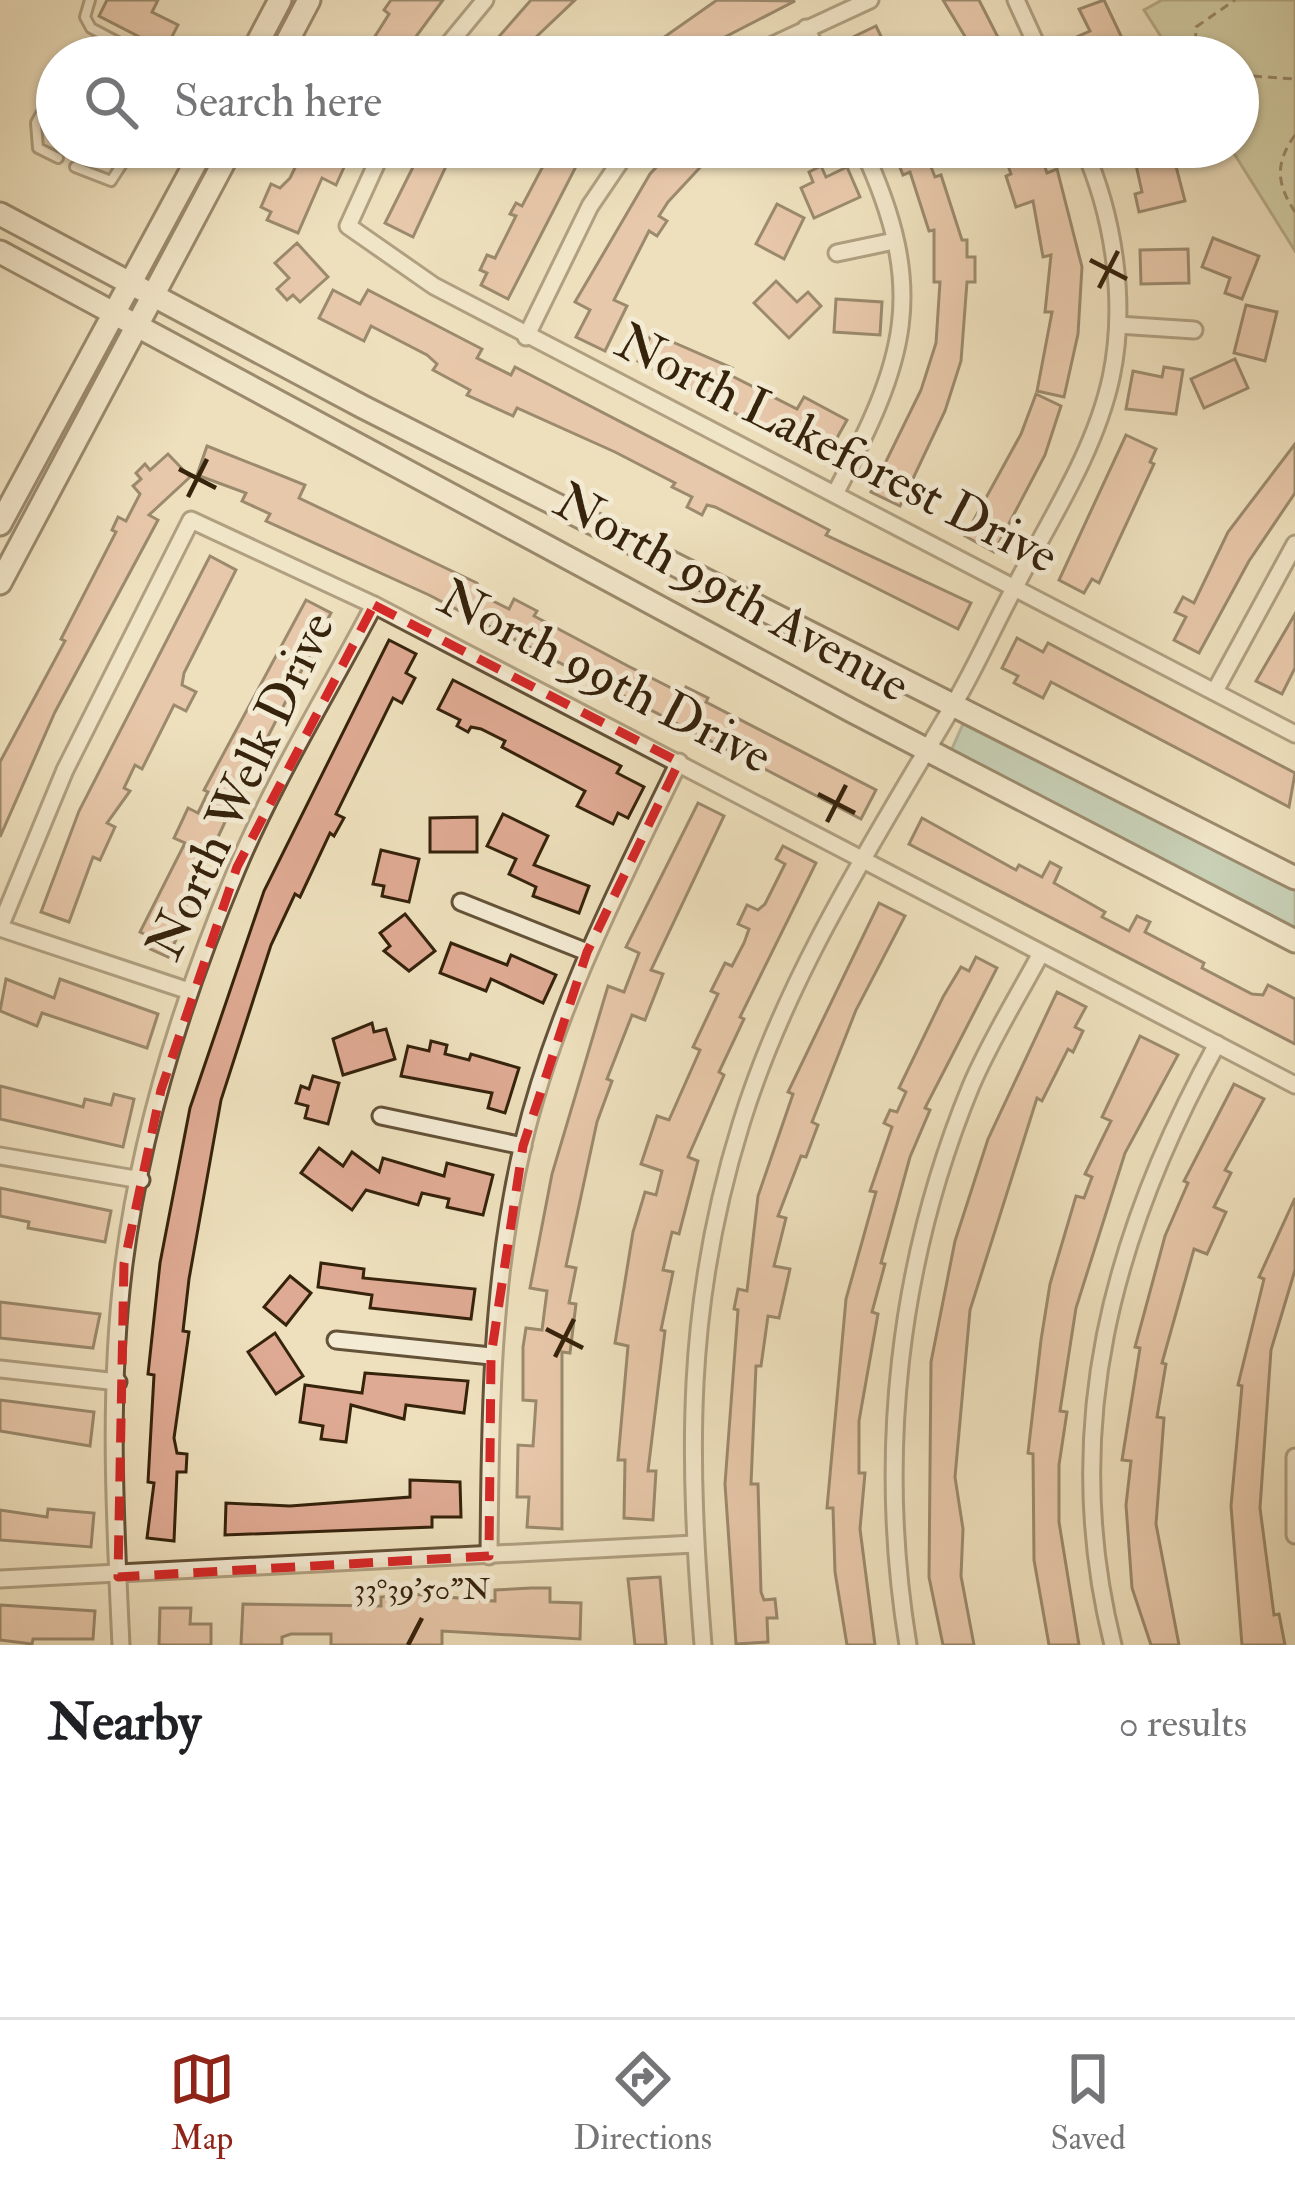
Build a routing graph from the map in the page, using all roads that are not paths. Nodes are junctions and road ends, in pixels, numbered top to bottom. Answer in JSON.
{"nodes":[{"id":1,"x":90,"y":0,"type":"edge"},
{"id":2,"x":280,"y":0,"type":"edge"},
{"id":3,"x":309,"y":0,"type":"edge"},
{"id":4,"x":485,"y":0,"type":"edge"},
{"id":5,"x":870,"y":0,"type":"edge"},
{"id":6,"x":1016,"y":0,"type":"edge"},
{"id":7,"x":806,"y":28,"type":"junction"},
{"id":8,"x":106,"y":36,"type":"edge"},
{"id":9,"x":261,"y":36,"type":"edge"},
{"id":10,"x":290,"y":36,"type":"edge"},
{"id":11,"x":455,"y":36,"type":"edge"},
{"id":12,"x":790,"y":36,"type":"edge"},
{"id":13,"x":810,"y":36,"type":"edge"},
{"id":14,"x":1032,"y":36,"type":"edge"},
{"id":15,"x":78,"y":168,"type":"edge"},
{"id":16,"x":119,"y":168,"type":"edge"},
{"id":17,"x":195,"y":168,"type":"edge"},
{"id":18,"x":219,"y":168,"type":"edge"},
{"id":19,"x":374,"y":168,"type":"edge"},
{"id":20,"x":616,"y":168,"type":"edge"},
{"id":21,"x":869,"y":168,"type":"edge"},
{"id":22,"x":1092,"y":168,"type":"edge"},
{"id":23,"x":0,"y":214,"type":"edge"},
{"id":24,"x":894,"y":241,"type":"junction"},
{"id":25,"x":0,"y":251,"type":"edge"},
{"id":26,"x":837,"y":253,"type":"dead end"},
{"id":27,"x":144,"y":290,"type":"junction"},
{"id":28,"x":128,"y":319,"type":"junction"},
{"id":29,"x":1118,"y":325,"type":"junction"},
{"id":30,"x":1194,"y":330,"type":"dead end"},
{"id":31,"x":526,"y":337,"type":"junction"},
{"id":32,"x":835,"y":494,"type":"junction"},
{"id":33,"x":0,"y":524,"type":"edge"},
{"id":34,"x":1295,"y":544,"type":"edge"},
{"id":35,"x":0,"y":584,"type":"edge"},
{"id":36,"x":1014,"y":588,"type":"junction"},
{"id":37,"x":374,"y":605,"type":"junction"},
{"id":38,"x":1215,"y":691,"type":"junction"},
{"id":39,"x":956,"y":702,"type":"junction"},
{"id":40,"x":1295,"y":734,"type":"edge"},
{"id":41,"x":926,"y":750,"type":"junction"},
{"id":42,"x":679,"y":762,"type":"junction"},
{"id":43,"x":863,"y":860,"type":"junction"},
{"id":44,"x":1295,"y":878,"type":"edge"},
{"id":45,"x":460,"y":902,"type":"dead end"},
{"id":46,"x":0,"y":927,"type":"edge"},
{"id":47,"x":1295,"y":941,"type":"edge"},
{"id":48,"x":587,"y":952,"type":"junction"},
{"id":49,"x":1040,"y":956,"type":"junction"},
{"id":50,"x":189,"y":991,"type":"junction"},
{"id":51,"x":1216,"y":1044,"type":"junction"},
{"id":52,"x":1295,"y":1085,"type":"edge"},
{"id":53,"x":381,"y":1116,"type":"dead end"},
{"id":54,"x":523,"y":1146,"type":"junction"},
{"id":55,"x":0,"y":1156,"type":"edge"},
{"id":56,"x":141,"y":1180,"type":"junction"},
{"id":57,"x":336,"y":1340,"type":"dead end"},
{"id":58,"x":491,"y":1356,"type":"junction"},
{"id":59,"x":0,"y":1369,"type":"edge"},
{"id":60,"x":118,"y":1382,"type":"junction"},
{"id":61,"x":1295,"y":1456,"type":"edge"},
{"id":62,"x":1295,"y":1534,"type":"edge"},
{"id":63,"x":695,"y":1544,"type":"junction"},
{"id":64,"x":489,"y":1556,"type":"junction"},
{"id":65,"x":118,"y":1577,"type":"junction"},
{"id":66,"x":0,"y":1579,"type":"edge"},
{"id":67,"x":121,"y":1645,"type":"edge"},
{"id":68,"x":703,"y":1645,"type":"edge"},
{"id":69,"x":908,"y":1645,"type":"edge"},
{"id":70,"x":1113,"y":1645,"type":"edge"}],
"edges":[{"from":1,"to":8,"type":"lane"},
{"from":2,"to":9,"type":"main road"},
{"from":3,"to":10,"type":"main road"},
{"from":4,"to":11,"type":"street"},
{"from":5,"to":7,"type":"street"},
{"from":6,"to":14,"type":"street"},
{"from":7,"to":12,"type":"street"},
{"from":7,"to":13,"type":"street"},
{"from":15,"to":16,"type":"lane"},
{"from":17,"to":27,"type":"main road"},
{"from":18,"to":27,"type":"main road"},
{"from":19,"to":31,"type":"street","name":"North Lakeforest Drive"},
{"from":20,"to":31,"type":"street"},
{"from":21,"to":24,"type":"street"},
{"from":22,"to":29,"type":"street"},
{"from":23,"to":27,"type":"main road","name":"North 99th Avenue"},
{"from":24,"to":26,"type":"street"},
{"from":24,"to":32,"type":"street"},
{"from":25,"to":28,"type":"main road","name":"North 99th Avenue"},
{"from":27,"to":28,"type":"main road"},
{"from":27,"to":39,"type":"main road","name":"North 99th Avenue"},
{"from":28,"to":33,"type":"main road"},
{"from":28,"to":35,"type":"main road"},
{"from":28,"to":41,"type":"main road","name":"North 99th Avenue"},
{"from":29,"to":30,"type":"street"},
{"from":29,"to":36,"type":"street"},
{"from":31,"to":32,"type":"street","name":"North Lakeforest Drive"},
{"from":32,"to":36,"type":"street","name":"North Lakeforest Drive"},
{"from":34,"to":38,"type":"street"},
{"from":36,"to":38,"type":"street","name":"North Lakeforest Drive"},
{"from":36,"to":39,"type":"street"},
{"from":37,"to":42,"type":"street","name":"North 99th Drive"},
{"from":37,"to":46,"type":"street","name":"North 99th Drive"},
{"from":37,"to":50,"type":"street","name":"North Welk Drive"},
{"from":38,"to":40,"type":"street","name":"North Lakeforest Drive"},
{"from":39,"to":41,"type":"street"},
{"from":39,"to":44,"type":"main road","name":"North 99th Avenue"},
{"from":41,"to":43,"type":"street"},
{"from":41,"to":47,"type":"main road","name":"North 99th Avenue"},
{"from":42,"to":43,"type":"street","name":"North 99th Drive"},
{"from":42,"to":48,"type":"street"},
{"from":43,"to":49,"type":"street","name":"North 99th Drive"},
{"from":43,"to":63,"type":"street"},
{"from":45,"to":48,"type":"street"},
{"from":46,"to":50,"type":"street"},
{"from":48,"to":54,"type":"street"},
{"from":49,"to":51,"type":"street","name":"North 99th Drive"},
{"from":49,"to":69,"type":"street"},
{"from":50,"to":56,"type":"street","name":"North Welk Drive"},
{"from":51,"to":52,"type":"street","name":"North 99th Drive"},
{"from":51,"to":70,"type":"street"},
{"from":53,"to":54,"type":"street"},
{"from":54,"to":58,"type":"street"},
{"from":55,"to":56,"type":"street"},
{"from":56,"to":60,"type":"street","name":"North Welk Drive"},
{"from":57,"to":58,"type":"street"},
{"from":58,"to":64,"type":"street"},
{"from":59,"to":60,"type":"street"},
{"from":60,"to":65,"type":"street","name":"North Welk Drive"},
{"from":61,"to":62,"type":"street"},
{"from":63,"to":64,"type":"street"},
{"from":63,"to":68,"type":"street"},
{"from":64,"to":65,"type":"street"},
{"from":65,"to":66,"type":"street"},
{"from":65,"to":67,"type":"street","name":"North Welk Drive"}]}
